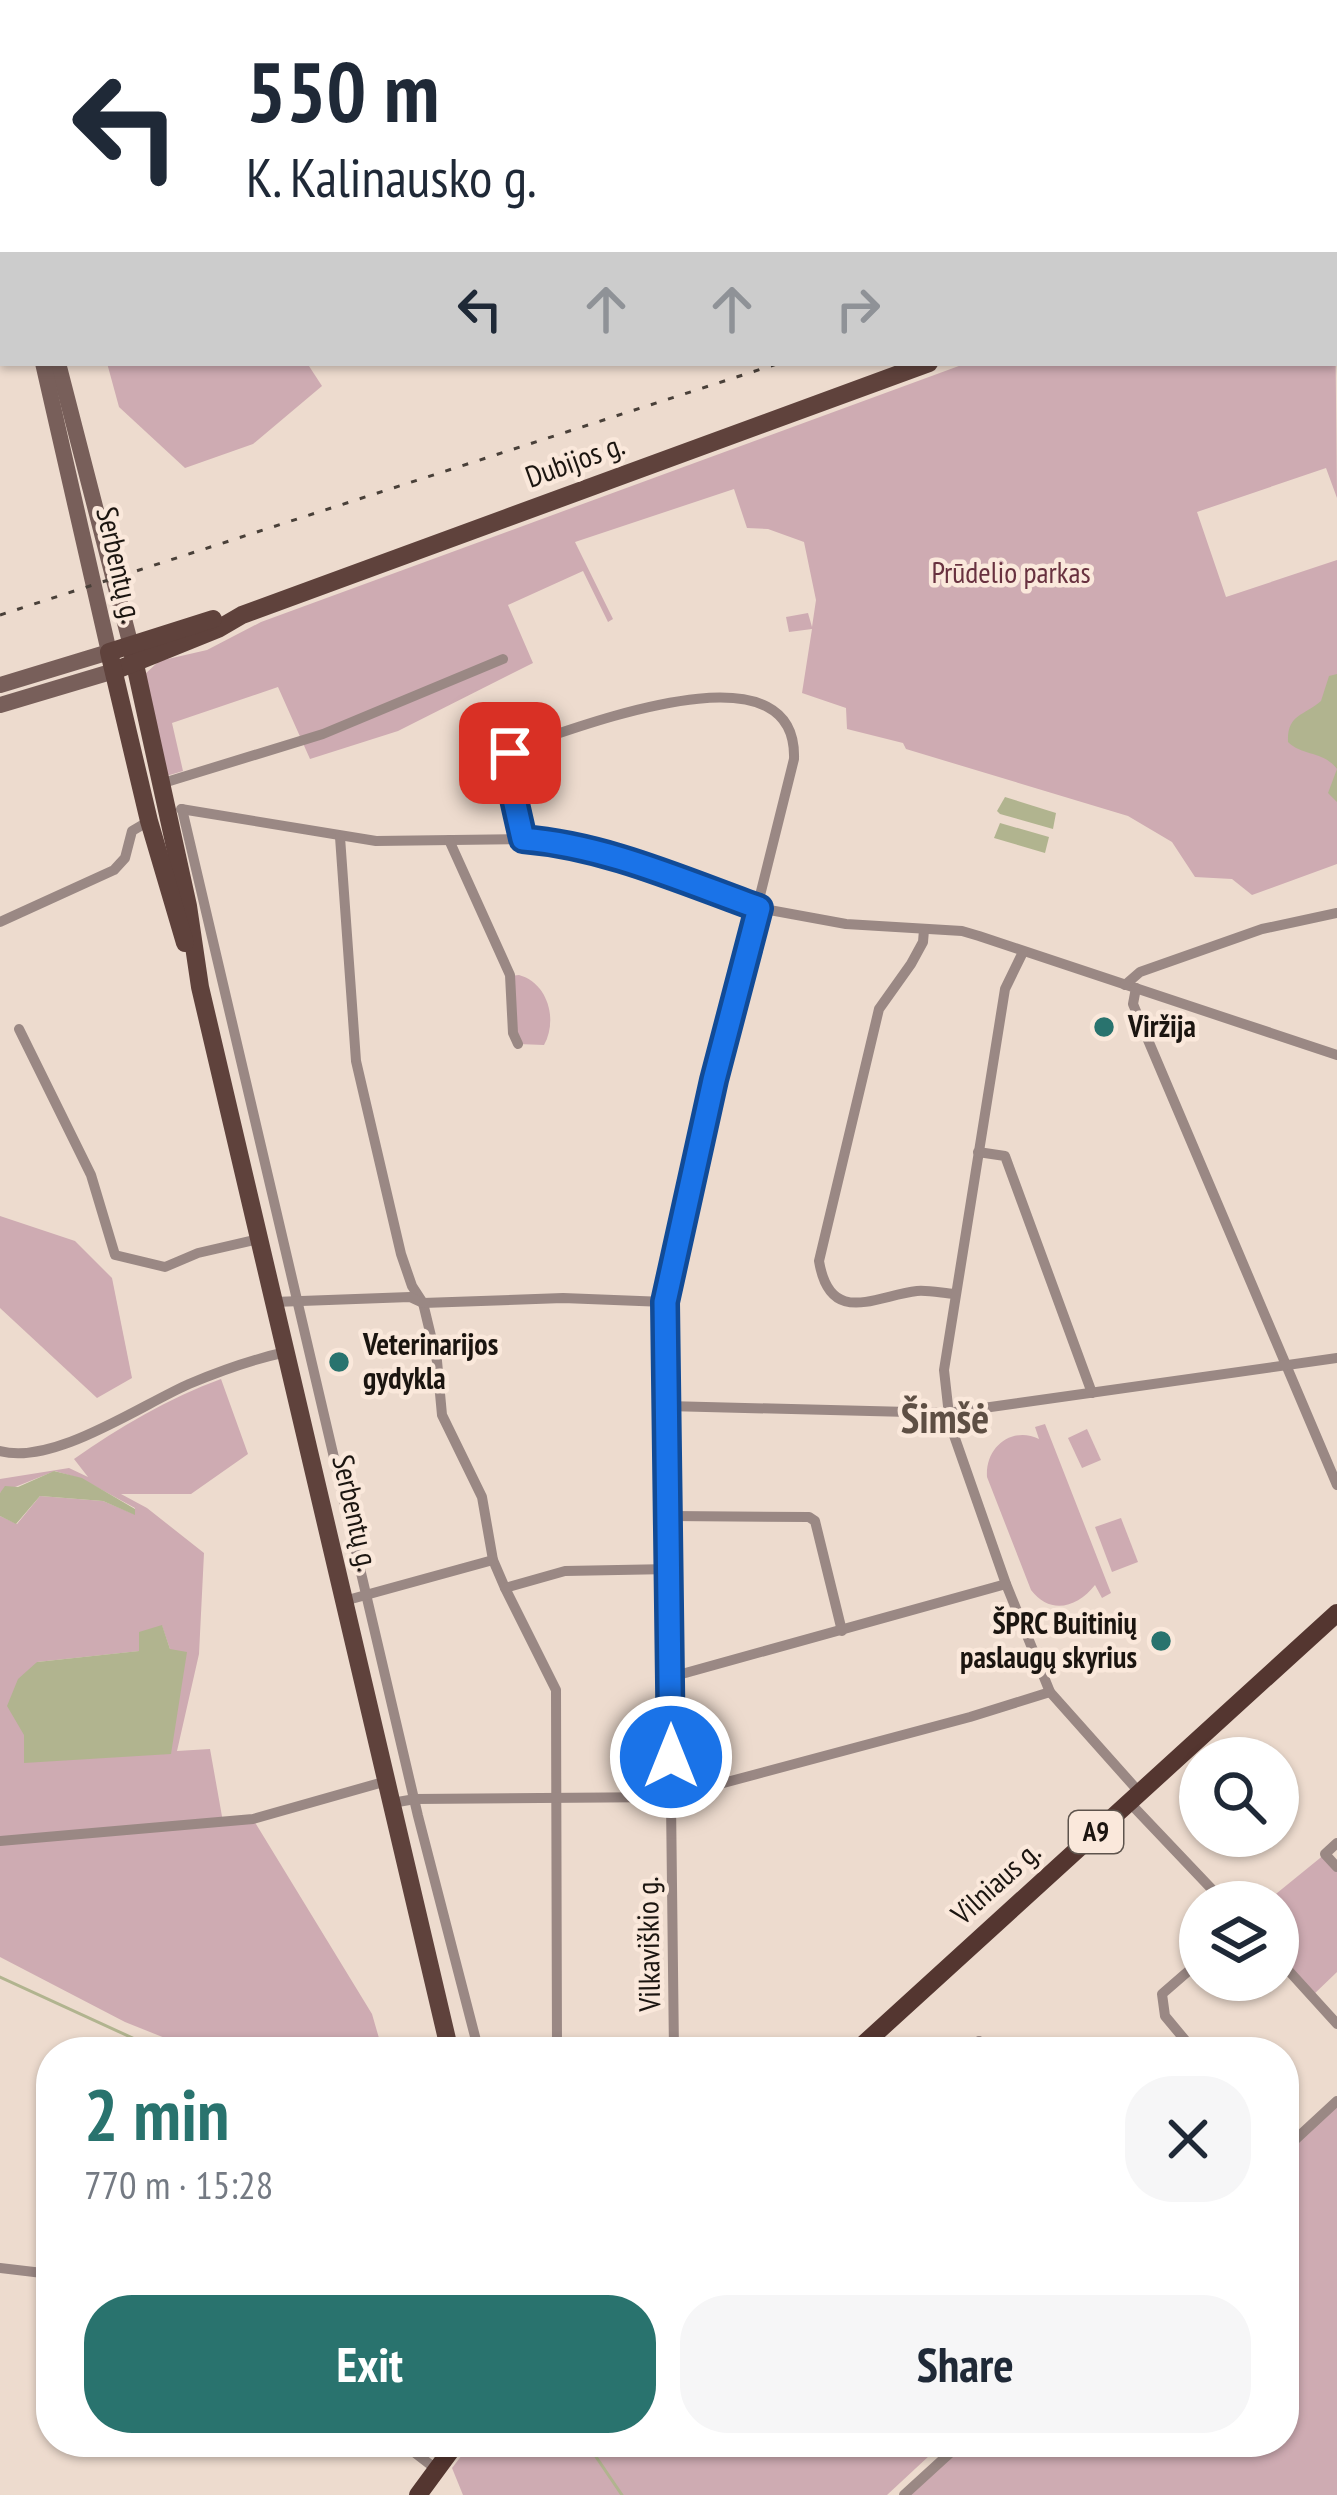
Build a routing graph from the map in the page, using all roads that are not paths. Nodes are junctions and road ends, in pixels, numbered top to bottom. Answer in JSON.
{"nodes":[{"id":1,"x":44,"y":366,"type":"edge"},
{"id":2,"x":59,"y":366,"type":"edge"},
{"id":3,"x":921,"y":366,"type":"edge"},
{"id":4,"x":133,"y":654,"type":"junction"},
{"id":5,"x":503,"y":659,"type":"dead end"},
{"id":6,"x":111,"y":662,"type":"junction"},
{"id":7,"x":0,"y":685,"type":"edge"},
{"id":8,"x":0,"y":705,"type":"edge"},
{"id":9,"x":160,"y":784,"type":"junction"},
{"id":10,"x":174,"y":808,"type":"junction"},
{"id":11,"x":149,"y":821,"type":"junction"},
{"id":12,"x":340,"y":837,"type":"junction"},
{"id":13,"x":523,"y":839,"type":"junction"},
{"id":14,"x":449,"y":840,"type":"junction"},
{"id":15,"x":759,"y":908,"type":"junction"},
{"id":16,"x":1337,"y":913,"type":"edge"},
{"id":17,"x":0,"y":922,"type":"edge"},
{"id":18,"x":924,"y":930,"type":"junction"},
{"id":19,"x":1022,"y":952,"type":"junction"},
{"id":20,"x":1130,"y":986,"type":"junction"},
{"id":21,"x":200,"y":987,"type":"junction"},
{"id":22,"x":19,"y":1029,"type":"dead end"},
{"id":23,"x":518,"y":1044,"type":"dead end"},
{"id":24,"x":1337,"y":1055,"type":"edge"},
{"id":25,"x":978,"y":1152,"type":"junction"},
{"id":26,"x":259,"y":1239,"type":"junction"},
{"id":27,"x":955,"y":1294,"type":"junction"},
{"id":28,"x":298,"y":1300,"type":"junction"},
{"id":29,"x":274,"y":1302,"type":"junction"},
{"id":30,"x":665,"y":1302,"type":"junction"},
{"id":31,"x":423,"y":1303,"type":"junction"},
{"id":32,"x":286,"y":1352,"type":"junction"},
{"id":33,"x":1337,"y":1358,"type":"edge"},
{"id":34,"x":1283,"y":1366,"type":"junction"},
{"id":35,"x":1092,"y":1393,"type":"junction"},
{"id":36,"x":668,"y":1406,"type":"junction"},
{"id":37,"x":948,"y":1414,"type":"junction"},
{"id":38,"x":0,"y":1451,"type":"edge"},
{"id":39,"x":1337,"y":1485,"type":"edge"},
{"id":40,"x":670,"y":1516,"type":"junction"},
{"id":41,"x":493,"y":1560,"type":"junction"},
{"id":42,"x":671,"y":1568,"type":"junction"},
{"id":43,"x":1006,"y":1584,"type":"junction"},
{"id":44,"x":505,"y":1588,"type":"junction"},
{"id":45,"x":367,"y":1595,"type":"junction"},
{"id":46,"x":344,"y":1601,"type":"junction"},
{"id":47,"x":1337,"y":1612,"type":"edge"},
{"id":48,"x":842,"y":1631,"type":"junction"},
{"id":49,"x":671,"y":1677,"type":"junction"},
{"id":50,"x":1050,"y":1692,"type":"junction"},
{"id":51,"x":387,"y":1781,"type":"junction"},
{"id":52,"x":557,"y":1797,"type":"junction"},
{"id":53,"x":670,"y":1797,"type":"junction"},
{"id":54,"x":1135,"y":1797,"type":"junction"},
{"id":55,"x":415,"y":1799,"type":"junction"},
{"id":56,"x":392,"y":1803,"type":"junction"},
{"id":57,"x":0,"y":1841,"type":"edge"},
{"id":58,"x":1337,"y":1843,"type":"edge"},
{"id":59,"x":1337,"y":1867,"type":"edge"},
{"id":60,"x":1206,"y":1881,"type":"edge"},
{"id":61,"x":1179,"y":1979,"type":"edge"},
{"id":62,"x":1299,"y":1982,"type":"edge"},
{"id":63,"x":1337,"y":2024,"type":"edge"},
{"id":64,"x":447,"y":2037,"type":"edge"},
{"id":65,"x":475,"y":2037,"type":"edge"},
{"id":66,"x":557,"y":2037,"type":"edge"},
{"id":67,"x":674,"y":2037,"type":"edge"},
{"id":68,"x":871,"y":2037,"type":"edge"},
{"id":69,"x":1182,"y":2037,"type":"edge"},
{"id":70,"x":1337,"y":2102,"type":"edge"},
{"id":71,"x":1299,"y":2136,"type":"edge"},
{"id":72,"x":0,"y":2268,"type":"edge"},
{"id":73,"x":36,"y":2272,"type":"edge"},
{"id":74,"x":420,"y":2457,"type":"edge"},
{"id":75,"x":445,"y":2457,"type":"edge"},
{"id":76,"x":946,"y":2457,"type":"edge"},
{"id":77,"x":436,"y":2469,"type":"junction"},
{"id":78,"x":418,"y":2495,"type":"edge"},
{"id":79,"x":904,"y":2495,"type":"edge"}],
"edges":[{"from":1,"to":6,"type":"main road","name":"Serbentų g."},
{"from":2,"to":4,"type":"main road","name":"Serbentų g."},
{"from":3,"to":4,"type":"main road","name":"Dubijos g."},
{"from":4,"to":6,"type":"main road","name":"Dubijos g."},
{"from":4,"to":9,"type":"main road","name":"Serbentų g."},
{"from":5,"to":9,"type":"street"},
{"from":6,"to":7,"type":"main road","name":"Dubijos g."},
{"from":6,"to":8,"type":"main road","name":"Dubijos g."},
{"from":6,"to":11,"type":"main road","name":"Serbentų g."},
{"from":9,"to":10,"type":"main road","name":"Serbentų g."},
{"from":10,"to":12,"type":"street"},
{"from":10,"to":21,"type":"main road","name":"Serbentų g."},
{"from":10,"to":28,"type":"street"},
{"from":11,"to":17,"type":"street"},
{"from":11,"to":21,"type":"main road","name":"Serbentų g."},
{"from":12,"to":14,"type":"street"},
{"from":12,"to":31,"type":"street"},
{"from":13,"to":14,"type":"street"},
{"from":13,"to":15,"type":"street"},
{"from":13,"to":15,"type":"street","name":"Vilkaviškio g."},
{"from":14,"to":23,"type":"street"},
{"from":15,"to":18,"type":"street"},
{"from":15,"to":30,"type":"street","name":"Vilkaviškio g."},
{"from":16,"to":20,"type":"street"},
{"from":18,"to":19,"type":"street"},
{"from":18,"to":27,"type":"street"},
{"from":19,"to":20,"type":"street"},
{"from":19,"to":25,"type":"street"},
{"from":20,"to":24,"type":"street"},
{"from":20,"to":34,"type":"street"},
{"from":21,"to":26,"type":"main road","name":"Serbentų g."},
{"from":22,"to":26,"type":"street"},
{"from":25,"to":27,"type":"street"},
{"from":25,"to":35,"type":"street"},
{"from":26,"to":29,"type":"main road","name":"Serbentų g."},
{"from":27,"to":37,"type":"street"},
{"from":28,"to":29,"type":"street"},
{"from":28,"to":31,"type":"street"},
{"from":28,"to":45,"type":"street"},
{"from":29,"to":32,"type":"main road","name":"Serbentų g."},
{"from":30,"to":31,"type":"street"},
{"from":30,"to":36,"type":"street","name":"Vilkaviškio g."},
{"from":31,"to":41,"type":"street"},
{"from":32,"to":38,"type":"street"},
{"from":32,"to":46,"type":"main road","name":"Serbentų g."},
{"from":33,"to":34,"type":"street"},
{"from":34,"to":35,"type":"street"},
{"from":34,"to":39,"type":"street"},
{"from":35,"to":37,"type":"street"},
{"from":36,"to":37,"type":"street"},
{"from":36,"to":40,"type":"street","name":"Vilkaviškio g."},
{"from":37,"to":43,"type":"street"},
{"from":40,"to":42,"type":"street","name":"Vilkaviškio g."},
{"from":40,"to":48,"type":"street"},
{"from":41,"to":44,"type":"street"},
{"from":41,"to":45,"type":"street"},
{"from":42,"to":44,"type":"street"},
{"from":42,"to":49,"type":"street","name":"Vilkaviškio g."},
{"from":43,"to":48,"type":"street"},
{"from":43,"to":50,"type":"street"},
{"from":44,"to":52,"type":"street"},
{"from":45,"to":46,"type":"street"},
{"from":45,"to":55,"type":"street"},
{"from":46,"to":51,"type":"main road","name":"Serbentų g."},
{"from":47,"to":54,"type":"highway","name":"Vilniaus g.","number":"A9"},
{"from":48,"to":49,"type":"street"},
{"from":49,"to":53,"type":"street","name":"Vilkaviškio g."},
{"from":50,"to":53,"type":"street"},
{"from":50,"to":54,"type":"street"},
{"from":51,"to":56,"type":"main road","name":"Serbentų g."},
{"from":51,"to":57,"type":"street"},
{"from":52,"to":53,"type":"street"},
{"from":52,"to":55,"type":"street"},
{"from":52,"to":66,"type":"street"},
{"from":53,"to":67,"type":"street","name":"Vilkaviškio g."},
{"from":54,"to":60,"type":"street"},
{"from":54,"to":68,"type":"highway","name":"Vilniaus g.","number":"A9"},
{"from":55,"to":56,"type":"street"},
{"from":55,"to":65,"type":"street"},
{"from":56,"to":64,"type":"main road","name":"Serbentų g."},
{"from":58,"to":59,"type":"street"},
{"from":61,"to":69,"type":"street"},
{"from":62,"to":63,"type":"street"},
{"from":70,"to":71,"type":"street"},
{"from":72,"to":73,"type":"street"},
{"from":74,"to":77,"type":"street"},
{"from":75,"to":77,"type":"highway"},
{"from":76,"to":79,"type":"street"},
{"from":77,"to":78,"type":"highway"}]}
